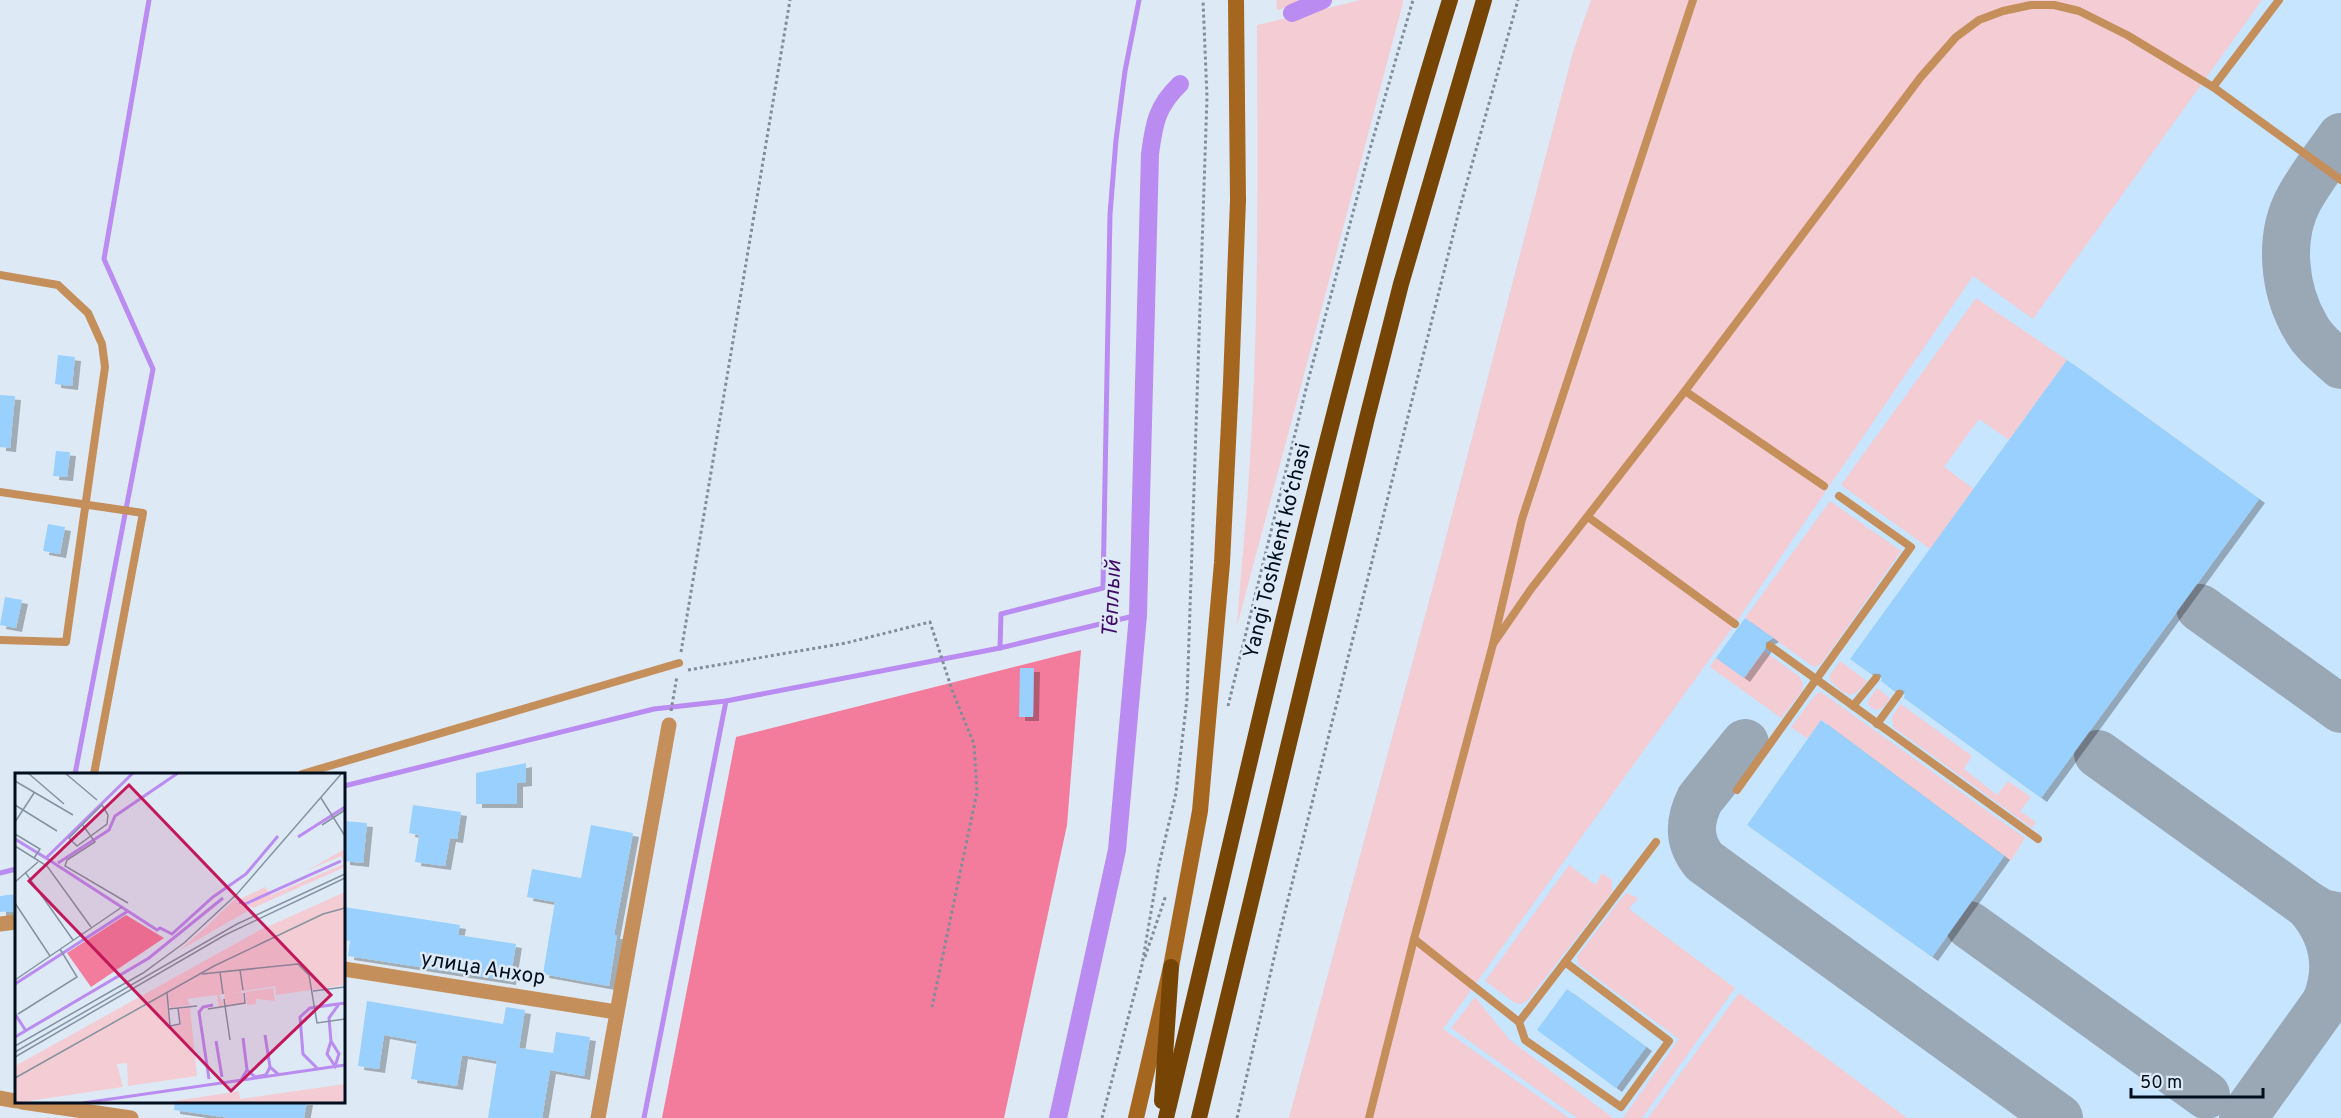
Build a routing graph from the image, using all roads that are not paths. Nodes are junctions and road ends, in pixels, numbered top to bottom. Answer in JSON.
{"nodes":[{"id":1,"x":1236,"y":0,"type":"edge"},
{"id":2,"x":1450,"y":0,"type":"edge"},
{"id":3,"x":1484,"y":0,"type":"edge"},
{"id":4,"x":1694,"y":0,"type":"edge"},
{"id":5,"x":2279,"y":0,"type":"edge"},
{"id":6,"x":2213,"y":87,"type":"junction"},
{"id":7,"x":2341,"y":180,"type":"edge"},
{"id":8,"x":0,"y":275,"type":"edge"},
{"id":9,"x":1685,"y":391,"type":"junction"},
{"id":10,"x":1824,"y":486,"type":"dead end"},
{"id":11,"x":0,"y":492,"type":"edge"},
{"id":12,"x":1839,"y":496,"type":"dead end"},
{"id":13,"x":86,"y":503,"type":"junction"},
{"id":14,"x":1588,"y":517,"type":"junction"},
{"id":15,"x":1735,"y":624,"type":"dead end"},
{"id":16,"x":0,"y":640,"type":"edge"},
{"id":17,"x":1492,"y":644,"type":"junction"},
{"id":18,"x":1770,"y":646,"type":"dead end"},
{"id":19,"x":678,"y":667,"type":"road end"},
{"id":20,"x":1876,"y":678,"type":"dead end"},
{"id":21,"x":1816,"y":679,"type":"junction"},
{"id":22,"x":1899,"y":694,"type":"dead end"},
{"id":23,"x":1853,"y":706,"type":"junction"},
{"id":24,"x":1877,"y":724,"type":"junction"},
{"id":25,"x":669,"y":725,"type":"road end"},
{"id":26,"x":94,"y":773,"type":"edge"},
{"id":27,"x":306,"y":773,"type":"edge"},
{"id":28,"x":1737,"y":790,"type":"dead end"},
{"id":29,"x":2038,"y":839,"type":"dead end"},
{"id":30,"x":1656,"y":842,"type":"dead end"},
{"id":31,"x":15,"y":922,"type":"edge"},
{"id":32,"x":0,"y":924,"type":"edge"},
{"id":33,"x":1414,"y":939,"type":"junction"},
{"id":34,"x":1564,"y":962,"type":"junction"},
{"id":35,"x":1171,"y":967,"type":"junction"},
{"id":36,"x":345,"y":969,"type":"edge"},
{"id":37,"x":616,"y":1011,"type":"junction"},
{"id":38,"x":1519,"y":1022,"type":"junction"},
{"id":39,"x":0,"y":1098,"type":"edge"},
{"id":40,"x":15,"y":1101,"type":"edge"},
{"id":41,"x":35,"y":1103,"type":"edge"},
{"id":42,"x":131,"y":1118,"type":"edge"},
{"id":43,"x":598,"y":1118,"type":"edge"},
{"id":44,"x":1136,"y":1118,"type":"edge"},
{"id":45,"x":1161,"y":1118,"type":"edge"},
{"id":46,"x":1166,"y":1118,"type":"edge"},
{"id":47,"x":1199,"y":1118,"type":"edge"},
{"id":48,"x":1369,"y":1118,"type":"edge"}],
"edges":[{"from":1,"to":35,"type":"main road"},
{"from":2,"to":46,"type":"highway","name":"Yangi Toshkent ko‘chasi"},
{"from":3,"to":47,"type":"highway"},
{"from":4,"to":17,"type":"lane"},
{"from":5,"to":6,"type":"lane"},
{"from":6,"to":7,"type":"lane"},
{"from":6,"to":9,"type":"lane"},
{"from":8,"to":13,"type":"lane"},
{"from":9,"to":10,"type":"lane"},
{"from":9,"to":14,"type":"lane"},
{"from":11,"to":13,"type":"lane"},
{"from":12,"to":21,"type":"lane"},
{"from":13,"to":16,"type":"lane"},
{"from":13,"to":26,"type":"lane"},
{"from":14,"to":15,"type":"lane"},
{"from":14,"to":17,"type":"lane"},
{"from":17,"to":33,"type":"lane"},
{"from":18,"to":21,"type":"lane"},
{"from":19,"to":27,"type":"lane"},
{"from":20,"to":23,"type":"lane"},
{"from":21,"to":23,"type":"lane"},
{"from":21,"to":28,"type":"lane"},
{"from":22,"to":24,"type":"lane"},
{"from":23,"to":24,"type":"lane"},
{"from":24,"to":29,"type":"lane"},
{"from":25,"to":37,"type":"street"},
{"from":30,"to":34,"type":"lane"},
{"from":31,"to":32,"type":"street"},
{"from":33,"to":38,"type":"lane"},
{"from":33,"to":48,"type":"lane"},
{"from":34,"to":38,"type":"lane"},
{"from":34,"to":38,"type":"lane"},
{"from":35,"to":44,"type":"main road"},
{"from":35,"to":45,"type":"highway"},
{"from":36,"to":37,"type":"street","name":"улица Анхор"},
{"from":37,"to":43,"type":"street"},
{"from":39,"to":40,"type":"street"},
{"from":41,"to":42,"type":"street"}]}
